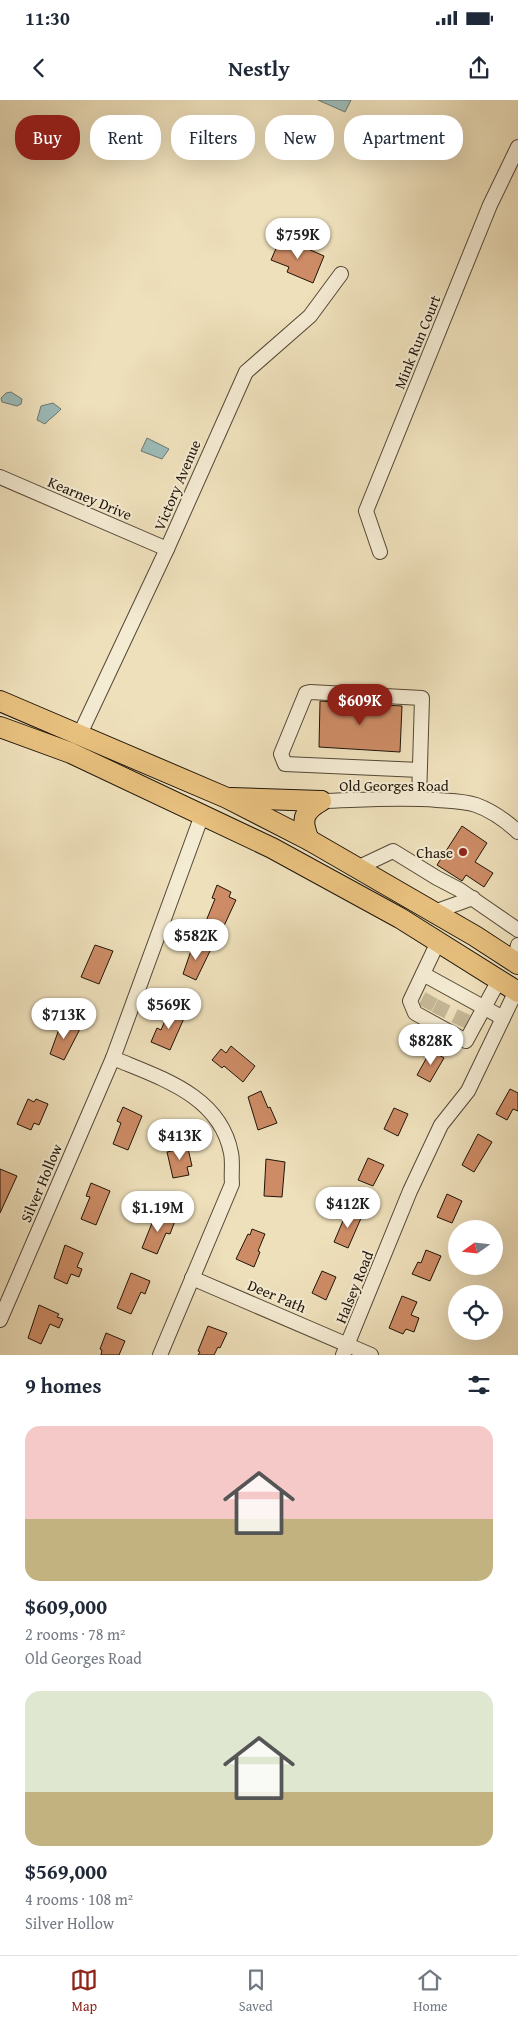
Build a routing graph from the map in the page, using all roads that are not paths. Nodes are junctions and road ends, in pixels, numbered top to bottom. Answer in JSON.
{"nodes":[{"id":1,"x":518,"y":147,"type":"edge"},
{"id":2,"x":341,"y":274,"type":"dead end"},
{"id":3,"x":0,"y":476,"type":"edge"},
{"id":4,"x":167,"y":549,"type":"junction"},
{"id":5,"x":380,"y":552,"type":"dead end"},
{"id":6,"x":0,"y":701,"type":"edge"},
{"id":7,"x":5,"y":732,"type":"edge"},
{"id":8,"x":75,"y":744,"type":"junction"},
{"id":9,"x":420,"y":770,"type":"junction"},
{"id":10,"x":227,"y":798,"type":"junction"},
{"id":11,"x":419,"y":799,"type":"junction"},
{"id":12,"x":321,"y":801,"type":"junction"},
{"id":13,"x":202,"y":815,"type":"junction"},
{"id":14,"x":518,"y":832,"type":"edge"},
{"id":15,"x":309,"y":840,"type":"junction"},
{"id":16,"x":357,"y":868,"type":"junction"},
{"id":17,"x":473,"y":898,"type":"junction"},
{"id":18,"x":434,"y":912,"type":"junction"},
{"id":19,"x":518,"y":930,"type":"edge"},
{"id":20,"x":438,"y":942,"type":"junction"},
{"id":21,"x":517,"y":957,"type":"edge"},
{"id":22,"x":423,"y":974,"type":"junction"},
{"id":23,"x":499,"y":980,"type":"junction"},
{"id":24,"x":517,"y":992,"type":"edge"},
{"id":25,"x":474,"y":1007,"type":"junction"},
{"id":26,"x":503,"y":1018,"type":"junction"},
{"id":27,"x":113,"y":1058,"type":"junction"},
{"id":28,"x":192,"y":1278,"type":"junction"},
{"id":29,"x":0,"y":1320,"type":"edge"},
{"id":30,"x":345,"y":1349,"type":"edge"},
{"id":31,"x":160,"y":1355,"type":"edge"},
{"id":32,"x":371,"y":1355,"type":"edge"}],
"edges":[{"from":1,"to":5,"type":"street","name":"Mink Run Court"},
{"from":2,"to":4,"type":"street","name":"Victory Avenue"},
{"from":3,"to":4,"type":"street","name":"Kearney Drive"},
{"from":4,"to":8,"type":"street","name":"Victory Avenue"},
{"from":6,"to":8,"type":"highway"},
{"from":7,"to":8,"type":"highway"},
{"from":8,"to":10,"type":"highway"},
{"from":8,"to":13,"type":"highway"},
{"from":9,"to":9,"type":"street"},
{"from":9,"to":11,"type":"street"},
{"from":10,"to":12,"type":"highway"},
{"from":10,"to":15,"type":"highway"},
{"from":11,"to":12,"type":"street","name":"Old Georges Road"},
{"from":11,"to":14,"type":"street","name":"Old Georges Road"},
{"from":12,"to":15,"type":"highway"},
{"from":13,"to":20,"type":"highway"},
{"from":13,"to":27,"type":"street","name":"Silver Hollow"},
{"from":15,"to":16,"type":"highway"},
{"from":16,"to":17,"type":"street"},
{"from":16,"to":18,"type":"highway"},
{"from":17,"to":18,"type":"street"},
{"from":17,"to":19,"type":"street"},
{"from":18,"to":21,"type":"highway"},
{"from":20,"to":22,"type":"street"},
{"from":20,"to":23,"type":"highway"},
{"from":22,"to":25,"type":"street"},
{"from":22,"to":25,"type":"street"},
{"from":23,"to":24,"type":"highway"},
{"from":23,"to":25,"type":"street"},
{"from":24,"to":26,"type":"street","name":"Halsey Road"},
{"from":25,"to":26,"type":"street"},
{"from":26,"to":30,"type":"street","name":"Halsey Road"},
{"from":27,"to":28,"type":"street"},
{"from":27,"to":29,"type":"street","name":"Silver Hollow"},
{"from":28,"to":30,"type":"street","name":"Deer Path"},
{"from":28,"to":31,"type":"street"},
{"from":30,"to":32,"type":"street","name":"Deer Path"}]}
